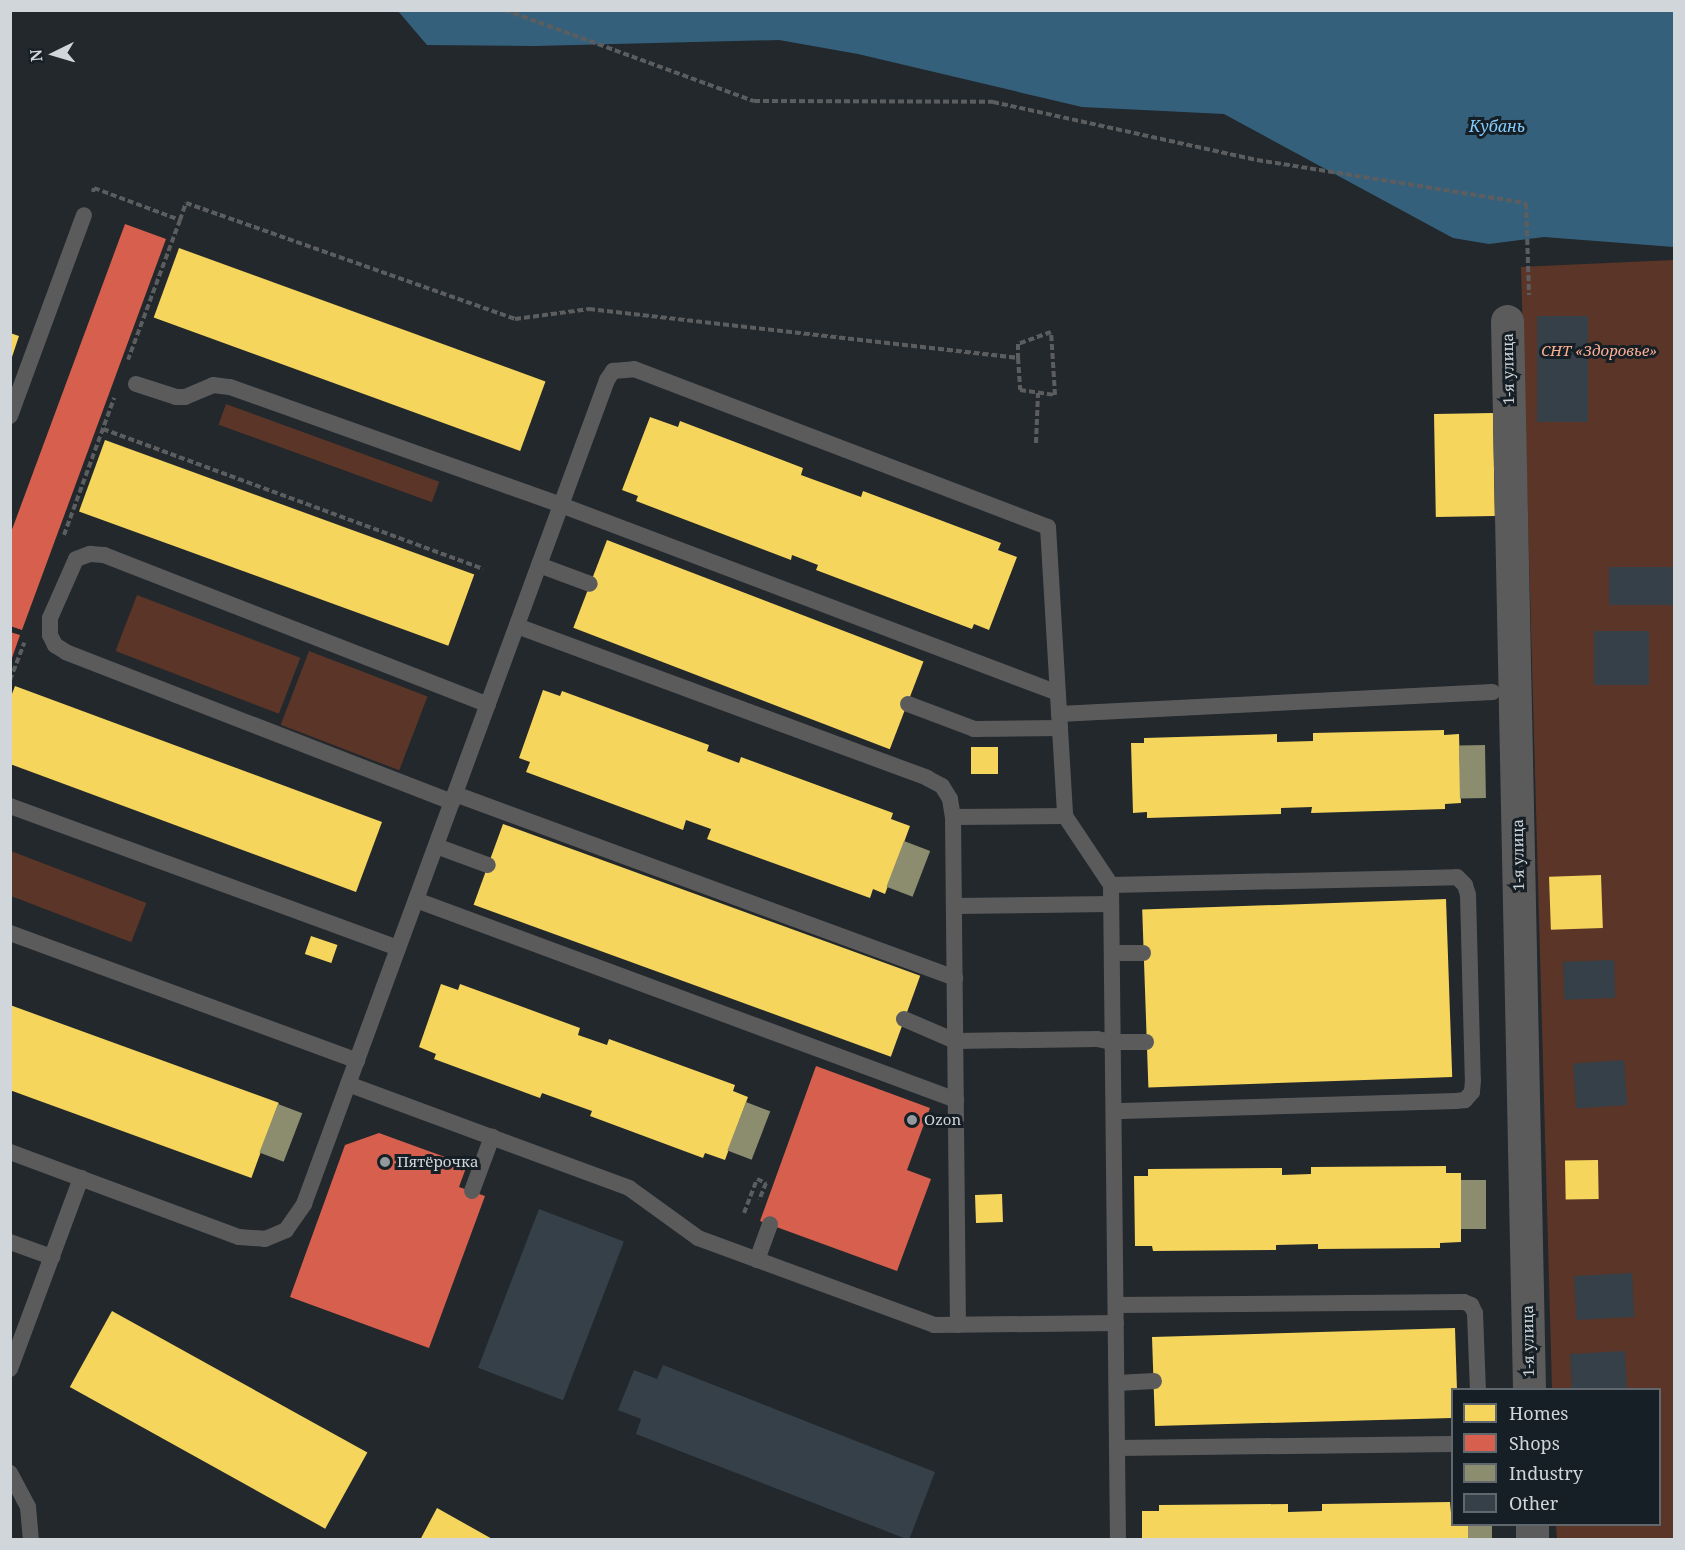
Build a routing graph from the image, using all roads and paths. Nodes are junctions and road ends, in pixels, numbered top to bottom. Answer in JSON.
{"nodes":[{"id":1,"x":505,"y":10,"type":"edge"},
{"id":2,"x":84,"y":215,"type":"joint"},
{"id":3,"x":180,"y":220,"type":"junction"},
{"id":4,"x":1529,"y":297,"type":"dead end"},
{"id":5,"x":1507,"y":321,"type":"dead end"},
{"id":6,"x":1018,"y":358,"type":"junction"},
{"id":7,"x":125,"y":369,"type":"dead end"},
{"id":8,"x":136,"y":384,"type":"dead end"},
{"id":9,"x":118,"y":389,"type":"dead end"},
{"id":10,"x":1038,"y":393,"type":"junction"},
{"id":11,"x":10,"y":416,"type":"edge"},
{"id":12,"x":103,"y":429,"type":"junction"},
{"id":13,"x":1036,"y":443,"type":"dead end"},
{"id":14,"x":561,"y":506,"type":"junction"},
{"id":15,"x":60,"y":545,"type":"dead end"},
{"id":16,"x":539,"y":565,"type":"junction"},
{"id":17,"x":483,"y":569,"type":"dead end"},
{"id":18,"x":590,"y":584,"type":"dead end"},
{"id":19,"x":517,"y":626,"type":"junction"},
{"id":20,"x":26,"y":639,"type":"dead end"},
{"id":21,"x":10,"y":680,"type":"edge"},
{"id":22,"x":1492,"y":692,"type":"dead end"},
{"id":23,"x":1058,"y":693,"type":"junction"},
{"id":24,"x":908,"y":704,"type":"dead end"},
{"id":25,"x":488,"y":705,"type":"junction"},
{"id":26,"x":1060,"y":721,"type":"junction"},
{"id":27,"x":453,"y":798,"type":"junction"},
{"id":28,"x":10,"y":806,"type":"edge"},
{"id":29,"x":1065,"y":816,"type":"junction"},
{"id":30,"x":953,"y":818,"type":"junction"},
{"id":31,"x":436,"y":846,"type":"junction"},
{"id":32,"x":488,"y":865,"type":"dead end"},
{"id":33,"x":1111,"y":885,"type":"junction"},
{"id":34,"x":416,"y":900,"type":"junction"},
{"id":35,"x":1111,"y":904,"type":"junction"},
{"id":36,"x":954,"y":906,"type":"junction"},
{"id":37,"x":10,"y":933,"type":"edge"},
{"id":38,"x":398,"y":948,"type":"junction"},
{"id":39,"x":1143,"y":952,"type":"dead end"},
{"id":40,"x":1112,"y":953,"type":"junction"},
{"id":41,"x":955,"y":978,"type":"junction"},
{"id":42,"x":904,"y":1019,"type":"dead end"},
{"id":43,"x":955,"y":1041,"type":"junction"},
{"id":44,"x":1113,"y":1042,"type":"junction"},
{"id":45,"x":1146,"y":1042,"type":"dead end"},
{"id":46,"x":357,"y":1061,"type":"junction"},
{"id":47,"x":348,"y":1084,"type":"junction"},
{"id":48,"x":956,"y":1100,"type":"junction"},
{"id":49,"x":1114,"y":1111,"type":"junction"},
{"id":50,"x":492,"y":1137,"type":"junction"},
{"id":51,"x":10,"y":1152,"type":"edge"},
{"id":52,"x":81,"y":1178,"type":"junction"},
{"id":53,"x":472,"y":1191,"type":"dead end"},
{"id":54,"x":770,"y":1224,"type":"dead end"},
{"id":55,"x":10,"y":1242,"type":"edge"},
{"id":56,"x":52,"y":1257,"type":"junction"},
{"id":57,"x":757,"y":1260,"type":"junction"},
{"id":58,"x":1116,"y":1305,"type":"junction"},
{"id":59,"x":1116,"y":1323,"type":"junction"},
{"id":60,"x":18,"y":1324,"type":"edge"},
{"id":61,"x":958,"y":1325,"type":"junction"},
{"id":62,"x":10,"y":1369,"type":"edge"},
{"id":63,"x":1154,"y":1382,"type":"dead end"},
{"id":64,"x":1117,"y":1383,"type":"junction"},
{"id":65,"x":1478,"y":1388,"type":"edge"},
{"id":66,"x":1529,"y":1388,"type":"edge"},
{"id":67,"x":1451,"y":1444,"type":"edge"},
{"id":68,"x":1118,"y":1448,"type":"junction"},
{"id":69,"x":10,"y":1473,"type":"edge"},
{"id":70,"x":31,"y":1539,"type":"edge"},
{"id":71,"x":1118,"y":1539,"type":"edge"}],
"edges":[{"from":1,"to":4,"type":"path"},
{"from":2,"to":3,"type":"path"},
{"from":2,"to":11,"type":"lane"},
{"from":3,"to":6,"type":"path"},
{"from":3,"to":7,"type":"path"},
{"from":5,"to":66,"type":"street","name":"1-я улица"},
{"from":6,"to":10,"type":"path"},
{"from":6,"to":10,"type":"path"},
{"from":8,"to":14,"type":"lane"},
{"from":9,"to":12,"type":"path"},
{"from":10,"to":13,"type":"path"},
{"from":12,"to":15,"type":"path"},
{"from":12,"to":17,"type":"path"},
{"from":14,"to":16,"type":"lane"},
{"from":14,"to":23,"type":"lane"},
{"from":14,"to":23,"type":"lane"},
{"from":16,"to":18,"type":"lane"},
{"from":16,"to":19,"type":"lane"},
{"from":19,"to":25,"type":"lane"},
{"from":19,"to":30,"type":"lane"},
{"from":20,"to":21,"type":"path"},
{"from":22,"to":26,"type":"lane"},
{"from":23,"to":26,"type":"lane"},
{"from":24,"to":26,"type":"lane"},
{"from":25,"to":27,"type":"lane"},
{"from":25,"to":27,"type":"lane"},
{"from":26,"to":29,"type":"lane"},
{"from":27,"to":31,"type":"lane"},
{"from":27,"to":41,"type":"lane"},
{"from":28,"to":38,"type":"lane"},
{"from":29,"to":30,"type":"lane"},
{"from":29,"to":33,"type":"lane"},
{"from":30,"to":36,"type":"lane"},
{"from":31,"to":32,"type":"lane"},
{"from":31,"to":34,"type":"lane"},
{"from":33,"to":35,"type":"lane"},
{"from":33,"to":49,"type":"lane"},
{"from":34,"to":38,"type":"lane"},
{"from":34,"to":48,"type":"lane"},
{"from":35,"to":36,"type":"lane"},
{"from":35,"to":40,"type":"lane"},
{"from":36,"to":41,"type":"lane"},
{"from":37,"to":46,"type":"lane"},
{"from":38,"to":46,"type":"lane"},
{"from":39,"to":40,"type":"lane"},
{"from":40,"to":44,"type":"lane"},
{"from":41,"to":43,"type":"lane"},
{"from":42,"to":43,"type":"lane"},
{"from":43,"to":44,"type":"lane"},
{"from":43,"to":48,"type":"lane"},
{"from":44,"to":45,"type":"lane"},
{"from":44,"to":49,"type":"lane"},
{"from":46,"to":47,"type":"lane"},
{"from":47,"to":50,"type":"lane"},
{"from":47,"to":52,"type":"lane"},
{"from":48,"to":61,"type":"lane"},
{"from":49,"to":58,"type":"lane"},
{"from":50,"to":53,"type":"lane"},
{"from":50,"to":57,"type":"lane"},
{"from":51,"to":52,"type":"lane"},
{"from":52,"to":56,"type":"lane"},
{"from":54,"to":57,"type":"lane"},
{"from":55,"to":56,"type":"lane"},
{"from":56,"to":60,"type":"lane"},
{"from":57,"to":61,"type":"lane"},
{"from":58,"to":59,"type":"lane"},
{"from":58,"to":65,"type":"lane"},
{"from":59,"to":61,"type":"lane"},
{"from":59,"to":64,"type":"lane"},
{"from":60,"to":62,"type":"lane"},
{"from":63,"to":64,"type":"lane"},
{"from":64,"to":68,"type":"lane"},
{"from":67,"to":68,"type":"lane"},
{"from":68,"to":71,"type":"lane"},
{"from":69,"to":70,"type":"lane"}]}
